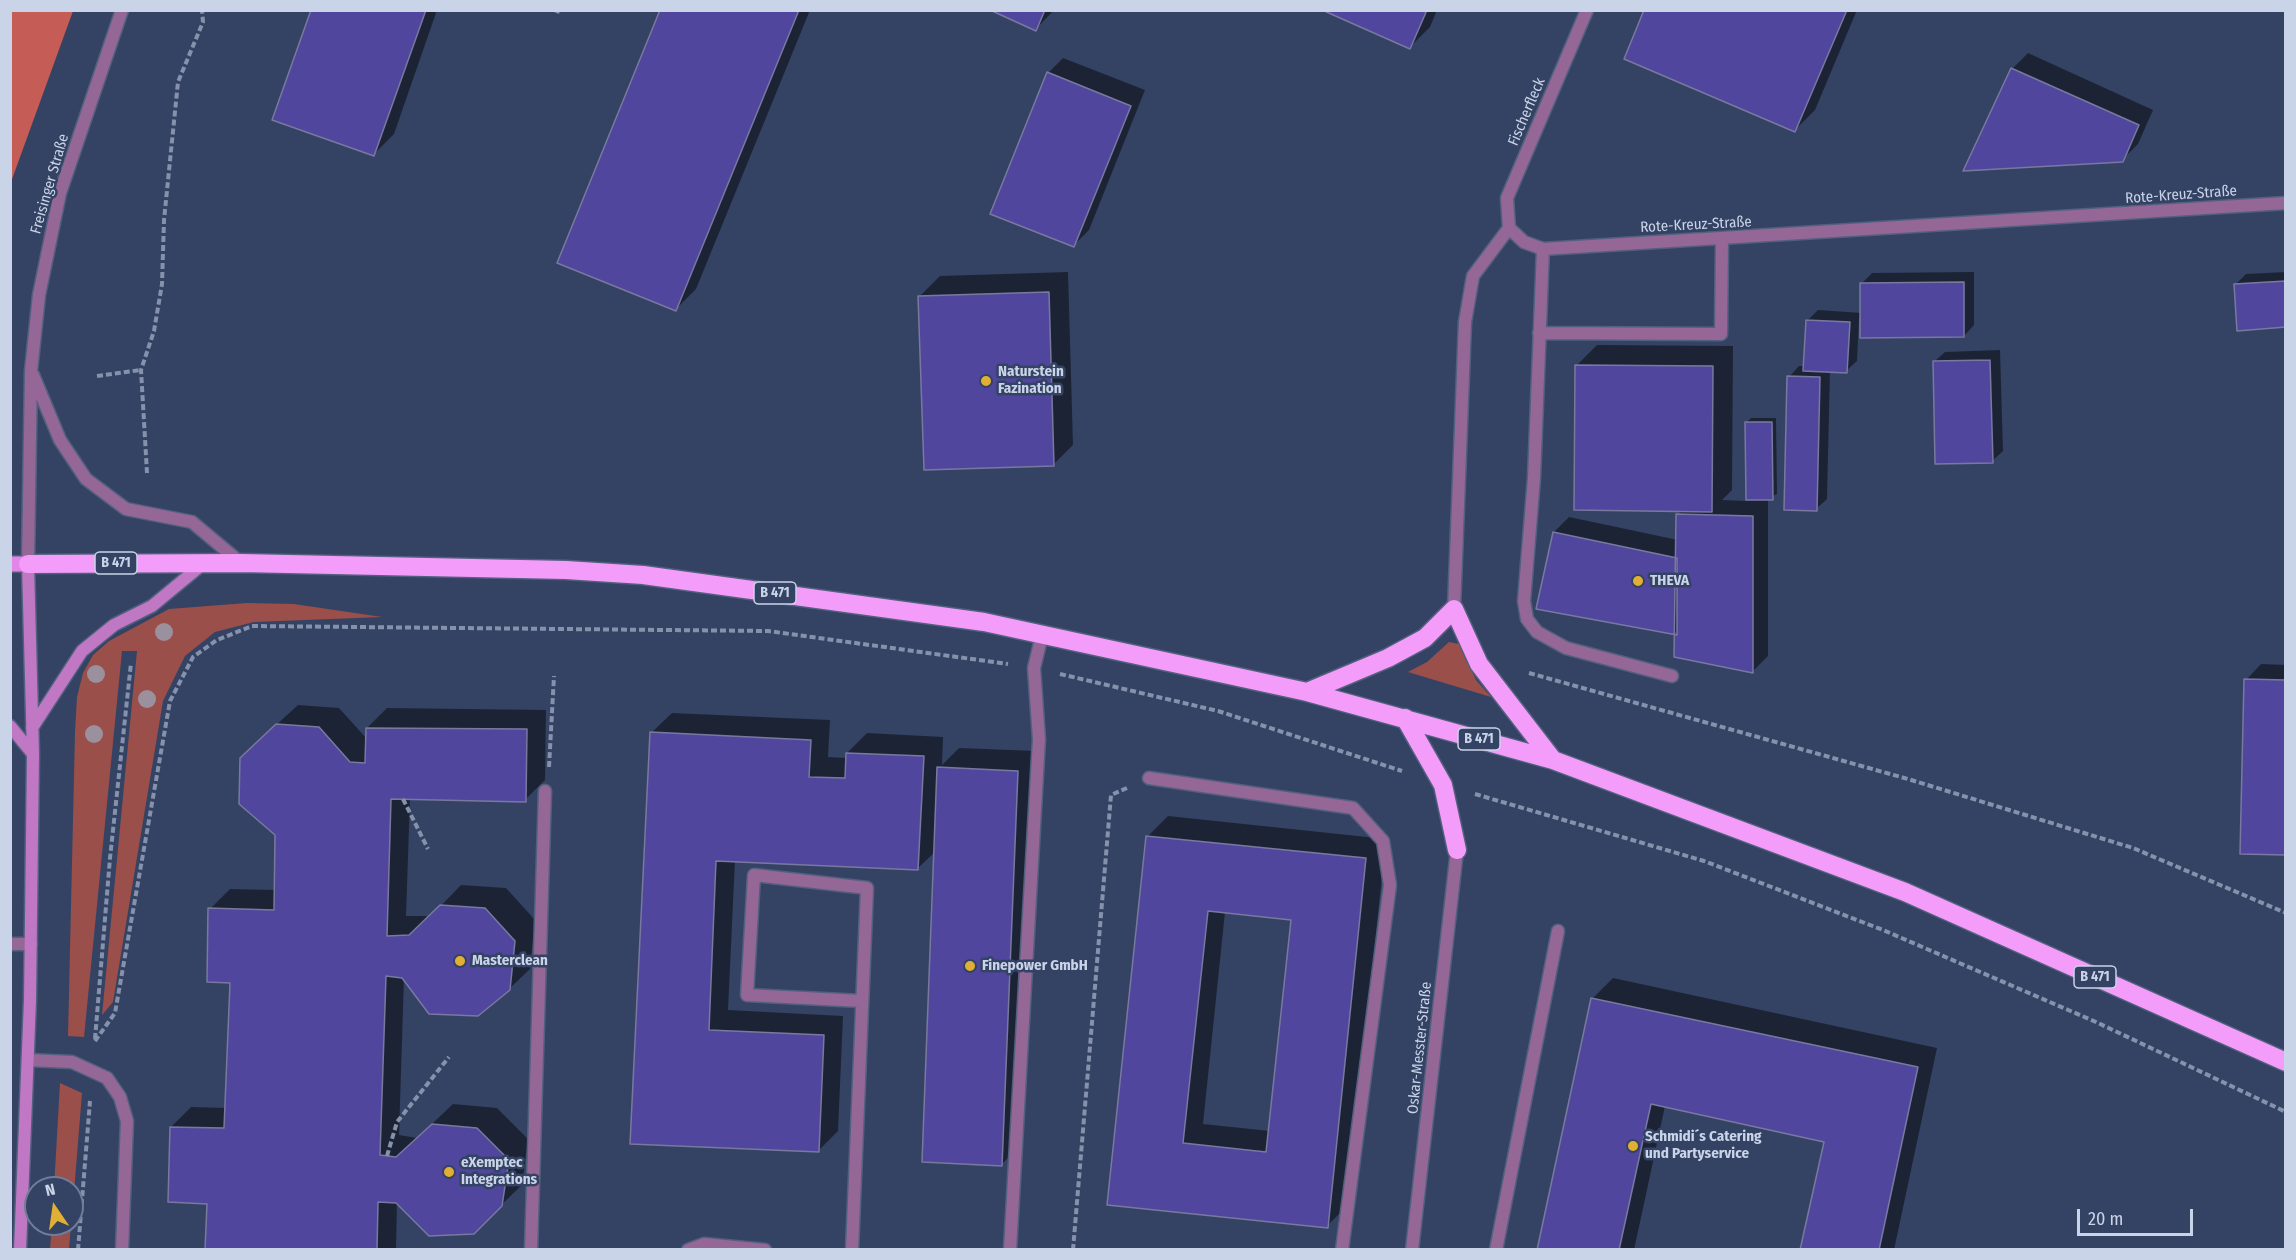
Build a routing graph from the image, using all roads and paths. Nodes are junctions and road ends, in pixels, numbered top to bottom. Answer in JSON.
{"nodes":[{"id":1,"x":122,"y":10,"type":"edge"},
{"id":2,"x":202,"y":10,"type":"edge"},
{"id":3,"x":554,"y":10,"type":"edge"},
{"id":4,"x":1587,"y":10,"type":"edge"},
{"id":5,"x":562,"y":13,"type":"dead end"},
{"id":6,"x":2286,"y":203,"type":"edge"},
{"id":7,"x":1509,"y":228,"type":"junction"},
{"id":8,"x":1722,"y":239,"type":"junction"},
{"id":9,"x":1543,"y":249,"type":"junction"},
{"id":10,"x":1539,"y":333,"type":"junction"},
{"id":11,"x":141,"y":370,"type":"junction"},
{"id":12,"x":31,"y":371,"type":"junction"},
{"id":13,"x":97,"y":376,"type":"dead end"},
{"id":14,"x":147,"y":473,"type":"dead end"},
{"id":15,"x":204,"y":563,"type":"junction"},
{"id":16,"x":241,"y":563,"type":"junction"},
{"id":17,"x":19,"y":564,"type":"edge"},
{"id":18,"x":1454,"y":609,"type":"junction"},
{"id":19,"x":1042,"y":635,"type":"junction"},
{"id":20,"x":131,"y":663,"type":"dead end"},
{"id":21,"x":1034,"y":668,"type":"junction"},
{"id":22,"x":1529,"y":673,"type":"dead end"},
{"id":23,"x":554,"y":676,"type":"dead end"},
{"id":24,"x":1672,"y":676,"type":"dead end"},
{"id":25,"x":1307,"y":692,"type":"junction"},
{"id":26,"x":1405,"y":718,"type":"junction"},
{"id":27,"x":10,"y":726,"type":"edge"},
{"id":28,"x":32,"y":728,"type":"junction"},
{"id":29,"x":33,"y":754,"type":"junction"},
{"id":30,"x":1553,"y":760,"type":"junction"},
{"id":31,"x":1149,"y":778,"type":"joint"},
{"id":32,"x":1443,"y":785,"type":"junction"},
{"id":33,"x":546,"y":791,"type":"joint"},
{"id":34,"x":403,"y":799,"type":"dead end"},
{"id":35,"x":429,"y":849,"type":"dead end"},
{"id":36,"x":1457,"y":850,"type":"joint"},
{"id":37,"x":2286,"y":913,"type":"edge"},
{"id":38,"x":1558,"y":931,"type":"dead end"},
{"id":39,"x":10,"y":944,"type":"edge"},
{"id":40,"x":30,"y":944,"type":"junction"},
{"id":41,"x":861,"y":1000,"type":"junction"},
{"id":42,"x":95,"y":1041,"type":"junction"},
{"id":43,"x":448,"y":1057,"type":"dead end"},
{"id":44,"x":28,"y":1060,"type":"junction"},
{"id":45,"x":2286,"y":1062,"type":"edge"},
{"id":46,"x":92,"y":1071,"type":"junction"},
{"id":47,"x":2286,"y":1112,"type":"edge"},
{"id":48,"x":387,"y":1156,"type":"dead end"},
{"id":49,"x":20,"y":1250,"type":"edge"},
{"id":50,"x":78,"y":1250,"type":"edge"},
{"id":51,"x":122,"y":1250,"type":"edge"},
{"id":52,"x":531,"y":1250,"type":"edge"},
{"id":53,"x":688,"y":1250,"type":"edge"},
{"id":54,"x":765,"y":1250,"type":"edge"},
{"id":55,"x":852,"y":1250,"type":"edge"},
{"id":56,"x":1010,"y":1250,"type":"edge"},
{"id":57,"x":1073,"y":1250,"type":"edge"},
{"id":58,"x":1342,"y":1250,"type":"edge"},
{"id":59,"x":1412,"y":1250,"type":"edge"},
{"id":60,"x":1496,"y":1250,"type":"edge"}],
"edges":[{"from":1,"to":12,"type":"street","name":"Freisinger Straße"},
{"from":2,"to":11,"type":"path"},
{"from":3,"to":5,"type":"path"},
{"from":4,"to":7,"type":"street","name":"Fischerfleck"},
{"from":6,"to":8,"type":"street","name":"Rote-Kreuz-Straße"},
{"from":7,"to":9,"type":"street"},
{"from":7,"to":18,"type":"street"},
{"from":8,"to":9,"type":"street","name":"Rote-Kreuz-Straße"},
{"from":8,"to":10,"type":"street"},
{"from":9,"to":10,"type":"street"},
{"from":10,"to":24,"type":"street"},
{"from":11,"to":13,"type":"path"},
{"from":11,"to":14,"type":"path"},
{"from":12,"to":16,"type":"street","name":"Freisinger Straße"},
{"from":12,"to":17,"type":"street","name":"Freisinger Straße"},
{"from":15,"to":16,"type":"highway","number":"B 471"},
{"from":15,"to":17,"type":"highway","number":"B 471"},
{"from":15,"to":28,"type":"main road"},
{"from":16,"to":19,"type":"highway","number":"B 471"},
{"from":17,"to":28,"type":"main road","name":"Freisinger Straße"},
{"from":18,"to":25,"type":"highway"},
{"from":18,"to":30,"type":"highway"},
{"from":19,"to":21,"type":"street"},
{"from":19,"to":25,"type":"highway","number":"B 471"},
{"from":20,"to":42,"type":"path"},
{"from":21,"to":32,"type":"path"},
{"from":21,"to":42,"type":"path"},
{"from":21,"to":56,"type":"street"},
{"from":22,"to":37,"type":"path"},
{"from":23,"to":33,"type":"path"},
{"from":25,"to":26,"type":"highway","number":"B 471"},
{"from":26,"to":30,"type":"highway","number":"B 471"},
{"from":26,"to":32,"type":"highway"},
{"from":27,"to":29,"type":"main road"},
{"from":28,"to":29,"type":"main road","name":"Freisinger Straße"},
{"from":29,"to":40,"type":"main road","name":"Freisinger Straße"},
{"from":30,"to":45,"type":"highway","number":"B 471"},
{"from":31,"to":57,"type":"path"},
{"from":31,"to":58,"type":"street"},
{"from":32,"to":36,"type":"highway"},
{"from":32,"to":47,"type":"path"},
{"from":33,"to":52,"type":"street"},
{"from":34,"to":35,"type":"path"},
{"from":36,"to":59,"type":"street","name":"Oskar-Messter-Straße"},
{"from":38,"to":60,"type":"street"},
{"from":39,"to":40,"type":"street"},
{"from":40,"to":44,"type":"main road","name":"Freisinger Straße"},
{"from":41,"to":41,"type":"street"},
{"from":41,"to":55,"type":"street"},
{"from":42,"to":46,"type":"path"},
{"from":43,"to":48,"type":"path"},
{"from":44,"to":46,"type":"street"},
{"from":44,"to":49,"type":"main road","name":"Freisinger Straße"},
{"from":46,"to":50,"type":"path"},
{"from":46,"to":51,"type":"street"},
{"from":53,"to":54,"type":"street"}]}
